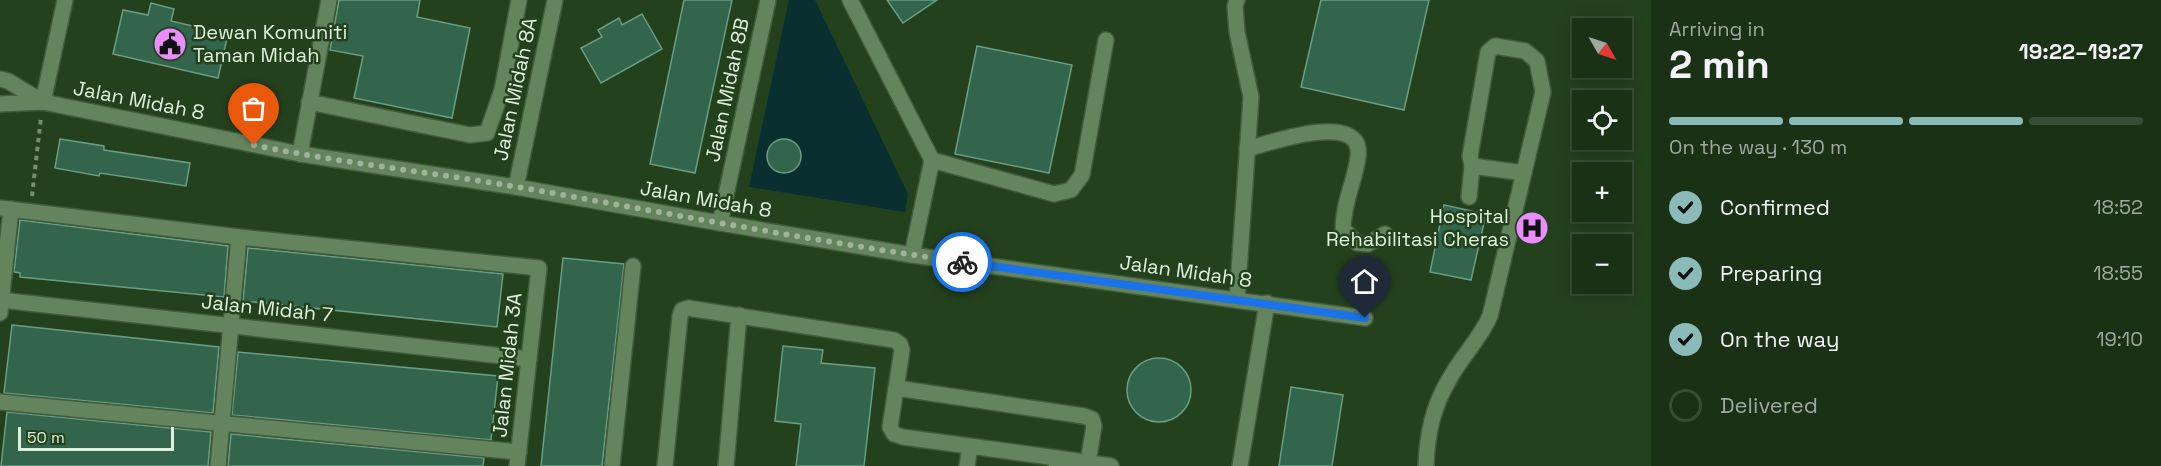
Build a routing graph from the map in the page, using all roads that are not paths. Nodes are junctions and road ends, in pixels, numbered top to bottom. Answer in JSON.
{"nodes":[{"id":1,"x":65,"y":0,"type":"edge"},
{"id":2,"x":329,"y":0,"type":"edge"},
{"id":3,"x":519,"y":0,"type":"edge"},
{"id":4,"x":555,"y":0,"type":"edge"},
{"id":5,"x":768,"y":0,"type":"edge"},
{"id":6,"x":850,"y":0,"type":"edge"},
{"id":7,"x":1237,"y":0,"type":"edge"},
{"id":8,"x":1106,"y":40,"type":"dead end"},
{"id":9,"x":0,"y":79,"type":"edge"},
{"id":10,"x":43,"y":102,"type":"junction"},
{"id":11,"x":309,"y":102,"type":"junction"},
{"id":12,"x":0,"y":104,"type":"edge"},
{"id":13,"x":1247,"y":149,"type":"junction"},
{"id":14,"x":300,"y":154,"type":"junction"},
{"id":15,"x":932,"y":160,"type":"junction"},
{"id":16,"x":1472,"y":166,"type":"junction"},
{"id":17,"x":1524,"y":173,"type":"junction"},
{"id":18,"x":516,"y":187,"type":"junction"},
{"id":19,"x":1469,"y":197,"type":"dead end"},
{"id":20,"x":5,"y":209,"type":"edge"},
{"id":21,"x":720,"y":223,"type":"junction"},
{"id":22,"x":1385,"y":234,"type":"dead end"},
{"id":23,"x":239,"y":237,"type":"junction"},
{"id":24,"x":912,"y":255,"type":"junction"},
{"id":25,"x":633,"y":267,"type":"dead end"},
{"id":26,"x":1236,"y":300,"type":"junction"},
{"id":27,"x":1267,"y":303,"type":"junction"},
{"id":28,"x":1,"y":304,"type":"edge"},
{"id":29,"x":739,"y":315,"type":"junction"},
{"id":30,"x":1365,"y":318,"type":"dead end"},
{"id":31,"x":232,"y":326,"type":"junction"},
{"id":32,"x":528,"y":359,"type":"junction"},
{"id":33,"x":896,"y":388,"type":"junction"},
{"id":34,"x":0,"y":402,"type":"edge"},
{"id":35,"x":221,"y":423,"type":"junction"},
{"id":36,"x":970,"y":447,"type":"junction"},
{"id":37,"x":518,"y":459,"type":"edge"},
{"id":38,"x":1056,"y":462,"type":"edge"},
{"id":39,"x":1088,"y":462,"type":"junction"},
{"id":40,"x":218,"y":466,"type":"edge"},
{"id":41,"x":612,"y":466,"type":"edge"},
{"id":42,"x":665,"y":466,"type":"edge"},
{"id":43,"x":726,"y":466,"type":"edge"},
{"id":44,"x":967,"y":466,"type":"edge"},
{"id":45,"x":1111,"y":466,"type":"edge"},
{"id":46,"x":1240,"y":466,"type":"edge"},
{"id":47,"x":1426,"y":466,"type":"edge"}],
"edges":[{"from":1,"to":10,"type":"street"},
{"from":2,"to":11,"type":"street"},
{"from":3,"to":11,"type":"street"},
{"from":4,"to":18,"type":"street","name":"Jalan Midah 8A"},
{"from":5,"to":21,"type":"street","name":"Jalan Midah 8B"},
{"from":6,"to":15,"type":"street"},
{"from":7,"to":13,"type":"street"},
{"from":8,"to":15,"type":"street"},
{"from":9,"to":10,"type":"street","name":"Jalan Midah 8"},
{"from":10,"to":12,"type":"street","name":"Jalan Midah 8"},
{"from":10,"to":14,"type":"street","name":"Jalan Midah 8"},
{"from":11,"to":14,"type":"street"},
{"from":13,"to":22,"type":"street"},
{"from":13,"to":26,"type":"street"},
{"from":14,"to":18,"type":"street","name":"Jalan Midah 8"},
{"from":15,"to":24,"type":"street"},
{"from":16,"to":17,"type":"street"},
{"from":16,"to":17,"type":"street"},
{"from":16,"to":19,"type":"street"},
{"from":17,"to":47,"type":"street"},
{"from":18,"to":21,"type":"street","name":"Jalan Midah 8"},
{"from":20,"to":23,"type":"street"},
{"from":20,"to":28,"type":"street"},
{"from":21,"to":24,"type":"street","name":"Jalan Midah 8"},
{"from":23,"to":31,"type":"street"},
{"from":23,"to":32,"type":"street","name":"Jalan Midah 3A"},
{"from":24,"to":26,"type":"street","name":"Jalan Midah 8"},
{"from":25,"to":41,"type":"street"},
{"from":26,"to":27,"type":"street","name":"Jalan Midah 8"},
{"from":27,"to":30,"type":"street","name":"Jalan Midah 8"},
{"from":27,"to":46,"type":"street"},
{"from":28,"to":31,"type":"street","name":"Jalan Midah 7"},
{"from":29,"to":33,"type":"street"},
{"from":29,"to":42,"type":"street"},
{"from":29,"to":43,"type":"street"},
{"from":31,"to":32,"type":"street","name":"Jalan Midah 7"},
{"from":31,"to":35,"type":"street"},
{"from":32,"to":37,"type":"street","name":"Jalan Midah 3A"},
{"from":33,"to":36,"type":"street"},
{"from":33,"to":39,"type":"street"},
{"from":34,"to":35,"type":"street"},
{"from":35,"to":37,"type":"street"},
{"from":35,"to":40,"type":"street"},
{"from":36,"to":38,"type":"street"},
{"from":36,"to":44,"type":"street"},
{"from":38,"to":39,"type":"street"},
{"from":39,"to":45,"type":"street"}]}
